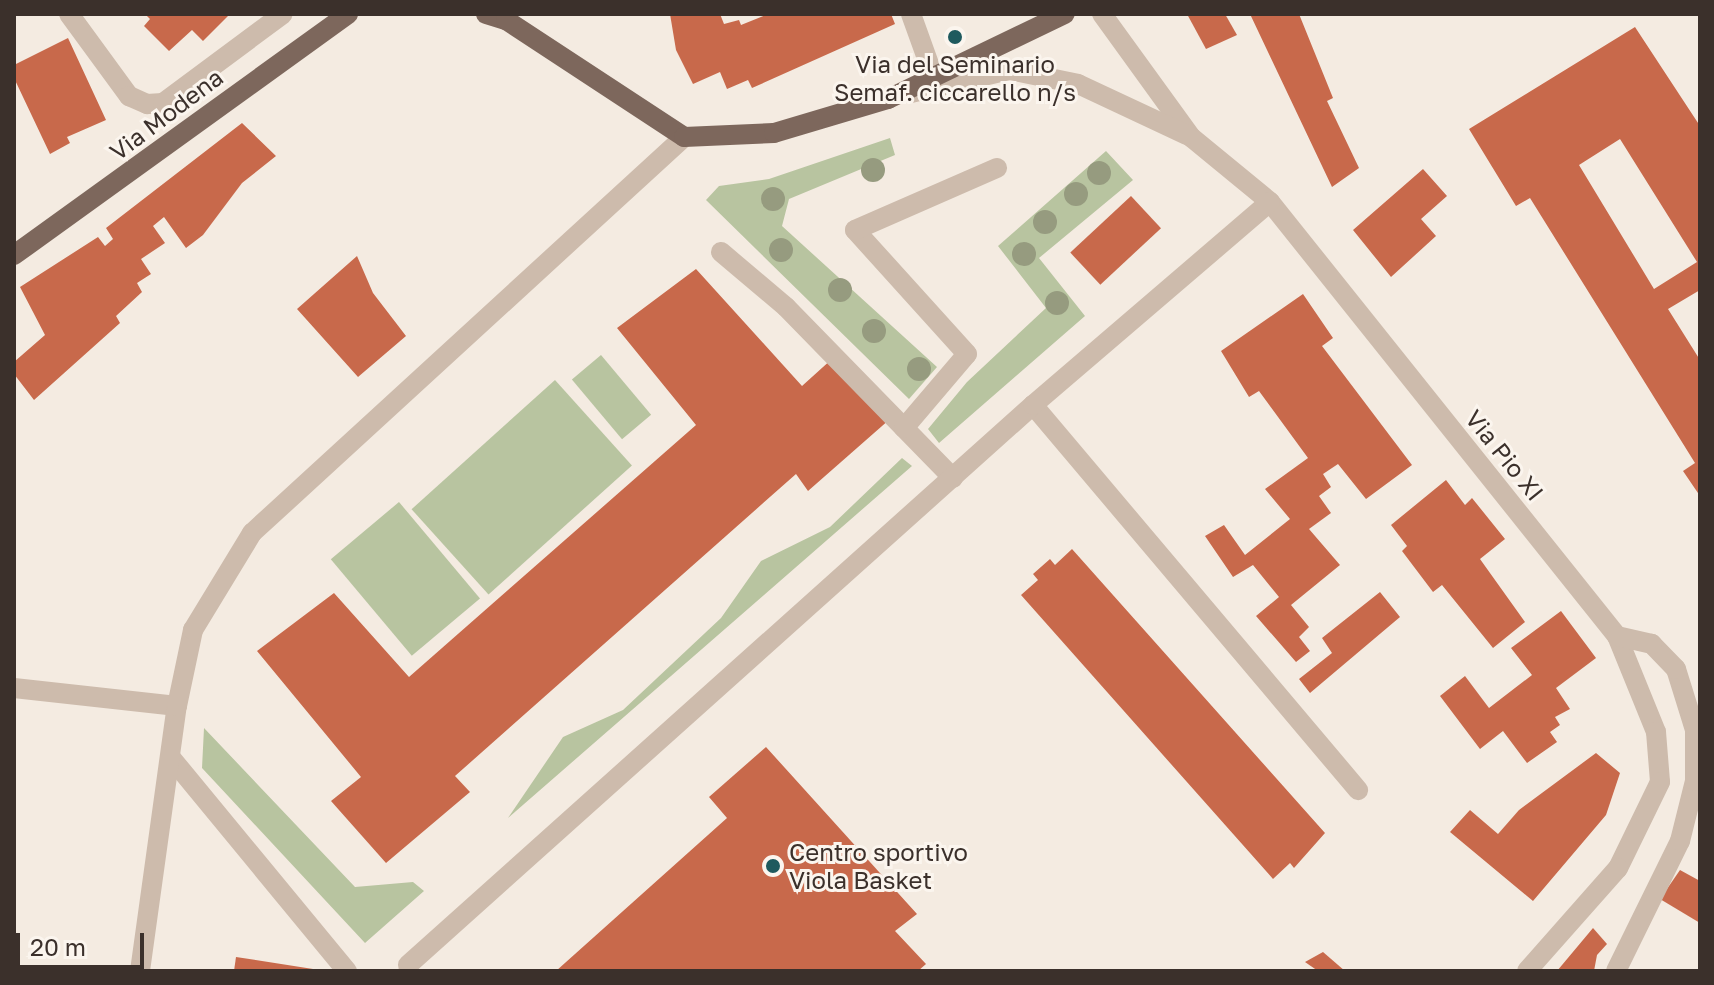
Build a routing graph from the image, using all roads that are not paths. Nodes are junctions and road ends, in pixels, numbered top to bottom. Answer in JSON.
{"nodes":[{"id":1,"x":69,"y":14,"type":"edge"},
{"id":2,"x":283,"y":14,"type":"edge"},
{"id":3,"x":348,"y":14,"type":"edge"},
{"id":4,"x":486,"y":14,"type":"edge"},
{"id":5,"x":911,"y":14,"type":"edge"},
{"id":6,"x":1065,"y":14,"type":"edge"},
{"id":7,"x":1102,"y":14,"type":"edge"},
{"id":8,"x":933,"y":75,"type":"junction"},
{"id":9,"x":888,"y":99,"type":"junction"},
{"id":10,"x":684,"y":137,"type":"junction"},
{"id":11,"x":1191,"y":137,"type":"junction"},
{"id":12,"x":997,"y":168,"type":"dead end"},
{"id":13,"x":1270,"y":202,"type":"junction"},
{"id":14,"x":721,"y":252,"type":"dead end"},
{"id":15,"x":14,"y":255,"type":"edge"},
{"id":16,"x":1033,"y":405,"type":"junction"},
{"id":17,"x":904,"y":428,"type":"junction"},
{"id":18,"x":953,"y":478,"type":"junction"},
{"id":19,"x":1617,"y":636,"type":"junction"},
{"id":20,"x":14,"y":688,"type":"edge"},
{"id":21,"x":177,"y":706,"type":"junction"},
{"id":22,"x":172,"y":759,"type":"junction"},
{"id":23,"x":1358,"y":790,"type":"dead end"},
{"id":24,"x":408,"y":965,"type":"dead end"},
{"id":25,"x":140,"y":971,"type":"edge"},
{"id":26,"x":347,"y":971,"type":"edge"},
{"id":27,"x":1527,"y":971,"type":"edge"},
{"id":28,"x":1616,"y":971,"type":"edge"}],
"edges":[{"from":1,"to":2,"type":"street"},
{"from":3,"to":15,"type":"main road","name":"Via Modena"},
{"from":4,"to":10,"type":"main road"},
{"from":5,"to":8,"type":"street"},
{"from":6,"to":8,"type":"main road"},
{"from":7,"to":11,"type":"street","name":"Via Pio XI"},
{"from":8,"to":9,"type":"main road"},
{"from":9,"to":10,"type":"main road"},
{"from":9,"to":11,"type":"street"},
{"from":10,"to":21,"type":"street"},
{"from":11,"to":13,"type":"street","name":"Via Pio XI"},
{"from":12,"to":17,"type":"street"},
{"from":13,"to":16,"type":"street"},
{"from":13,"to":19,"type":"street","name":"Via Pio XI"},
{"from":14,"to":17,"type":"street"},
{"from":16,"to":18,"type":"street"},
{"from":16,"to":23,"type":"street"},
{"from":17,"to":18,"type":"street"},
{"from":18,"to":24,"type":"street"},
{"from":19,"to":27,"type":"street","name":"Via Pio XI"},
{"from":19,"to":28,"type":"street"},
{"from":20,"to":21,"type":"street"},
{"from":21,"to":22,"type":"street"},
{"from":22,"to":25,"type":"street"},
{"from":22,"to":26,"type":"street"}]}
